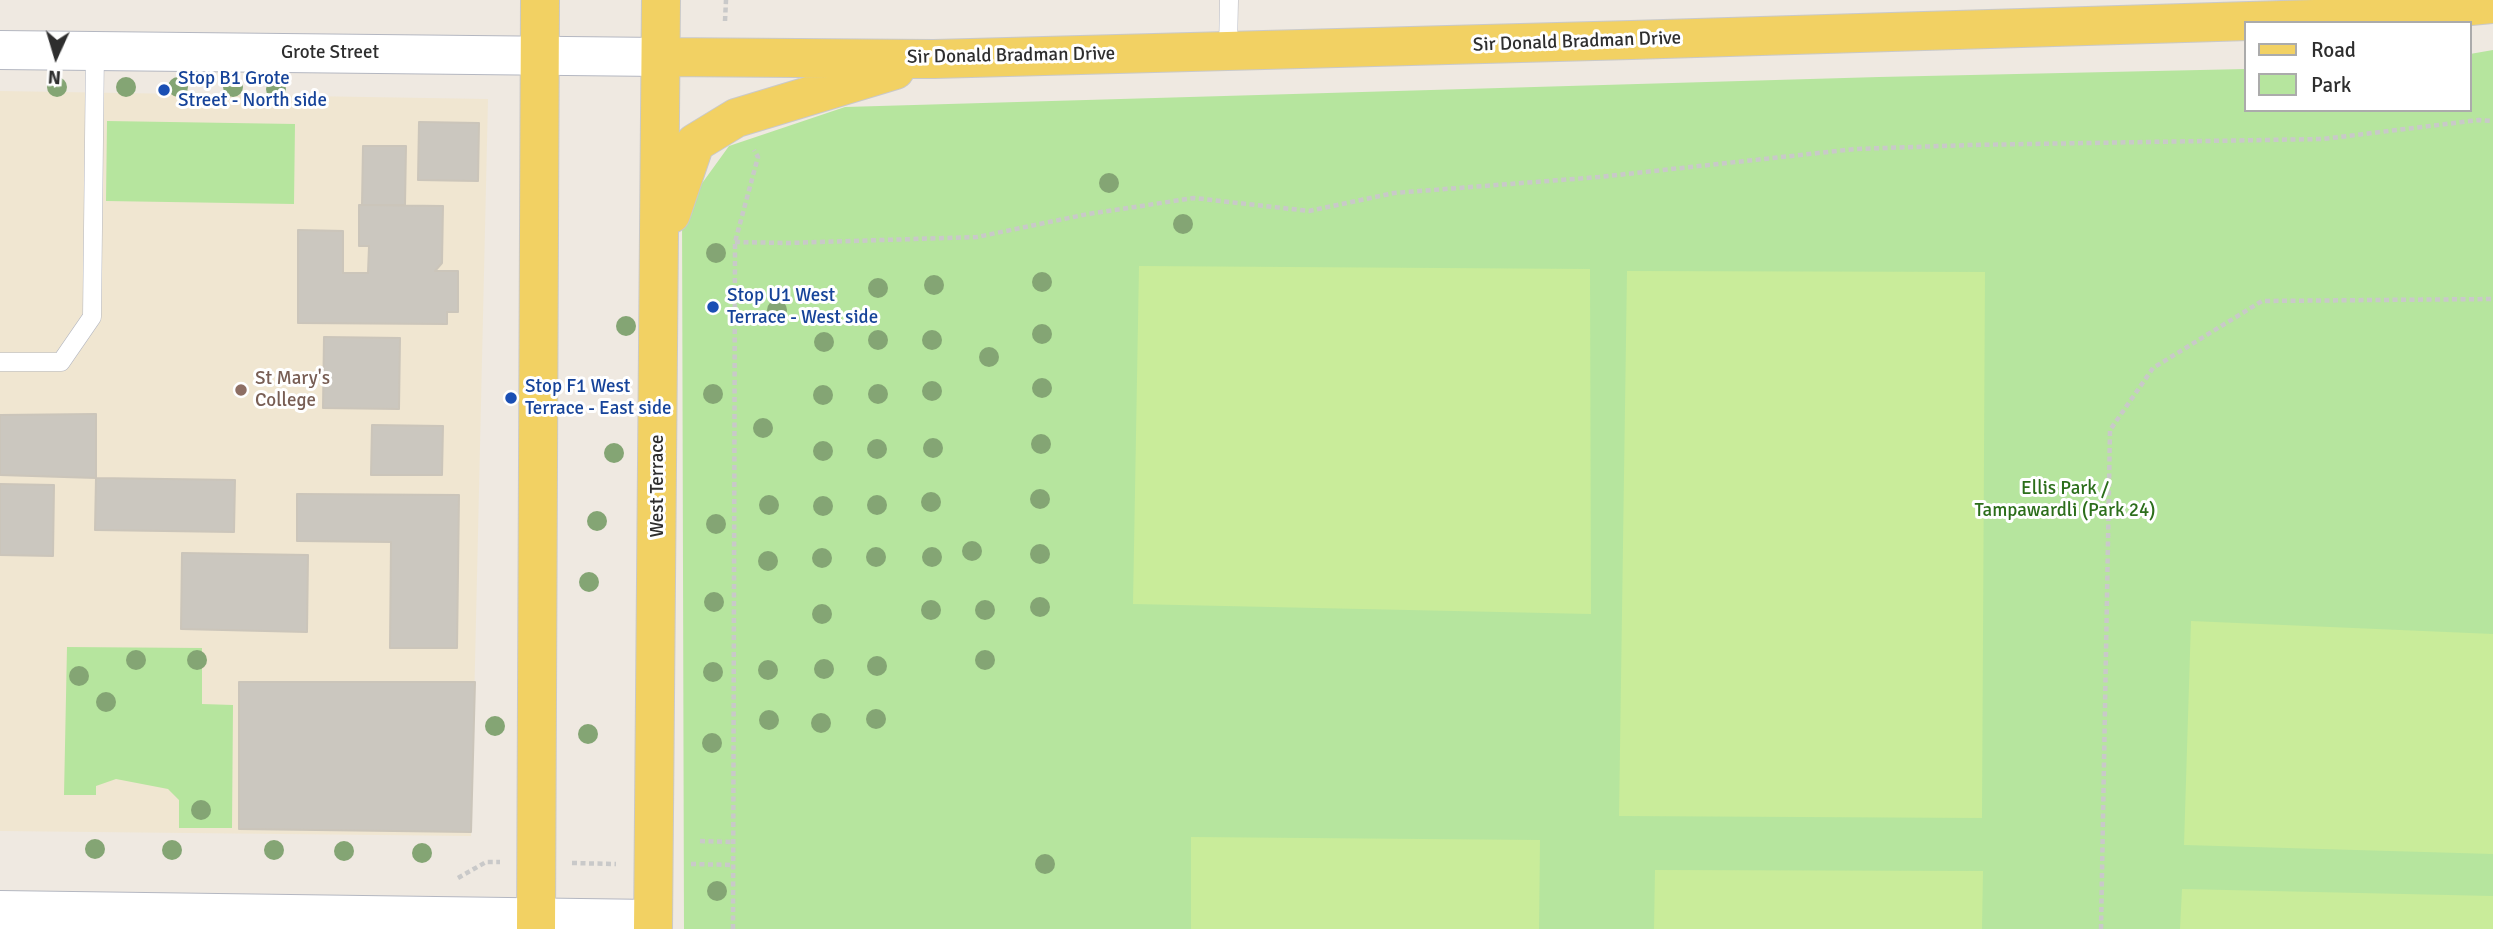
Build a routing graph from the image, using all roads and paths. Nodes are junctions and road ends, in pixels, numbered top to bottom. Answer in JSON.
{"nodes":[{"id":1,"x":540,"y":0,"type":"edge"},
{"id":2,"x":661,"y":0,"type":"edge"},
{"id":3,"x":1229,"y":0,"type":"edge"},
{"id":4,"x":2493,"y":4,"type":"edge"},
{"id":5,"x":2244,"y":21,"type":"edge"},
{"id":6,"x":2262,"y":21,"type":"edge"},
{"id":7,"x":0,"y":50,"type":"edge"},
{"id":8,"x":1228,"y":50,"type":"junction"},
{"id":9,"x":95,"y":51,"type":"junction"},
{"id":10,"x":540,"y":55,"type":"junction"},
{"id":11,"x":661,"y":57,"type":"junction"},
{"id":12,"x":934,"y":59,"type":"junction"},
{"id":13,"x":736,"y":118,"type":"junction"},
{"id":14,"x":2493,"y":121,"type":"edge"},
{"id":15,"x":734,"y":242,"type":"junction"},
{"id":16,"x":660,"y":247,"type":"junction"},
{"id":17,"x":2493,"y":299,"type":"edge"},
{"id":18,"x":0,"y":362,"type":"edge"},
{"id":19,"x":700,"y":841,"type":"dead end"},
{"id":20,"x":733,"y":842,"type":"junction"},
{"id":21,"x":0,"y":910,"type":"edge"},
{"id":22,"x":536,"y":923,"type":"edge"},
{"id":23,"x":653,"y":924,"type":"edge"},
{"id":24,"x":733,"y":929,"type":"edge"},
{"id":25,"x":2101,"y":929,"type":"edge"}],
"edges":[{"from":1,"to":10,"type":"main road"},
{"from":2,"to":11,"type":"main road","name":"West Terrace"},
{"from":3,"to":8,"type":"lane"},
{"from":4,"to":6,"type":"main road","name":"Sir Donald Bradman Drive"},
{"from":5,"to":8,"type":"main road","name":"Sir Donald Bradman Drive"},
{"from":7,"to":9,"type":"main road","name":"Grote Street"},
{"from":8,"to":12,"type":"main road","name":"Sir Donald Bradman Drive"},
{"from":9,"to":10,"type":"main road","name":"Grote Street"},
{"from":9,"to":18,"type":"lane"},
{"from":10,"to":11,"type":"main road","name":"Grote Street"},
{"from":10,"to":22,"type":"main road"},
{"from":11,"to":12,"type":"main road","name":"Sir Donald Bradman Drive"},
{"from":11,"to":16,"type":"main road","name":"West Terrace"},
{"from":12,"to":13,"type":"main road"},
{"from":13,"to":15,"type":"path"},
{"from":13,"to":16,"type":"main road"},
{"from":14,"to":15,"type":"path"},
{"from":15,"to":20,"type":"path"},
{"from":16,"to":23,"type":"main road","name":"West Terrace"},
{"from":17,"to":25,"type":"path"},
{"from":19,"to":20,"type":"path"},
{"from":20,"to":24,"type":"path"},
{"from":21,"to":22,"type":"main road"},
{"from":22,"to":23,"type":"main road"}]}
